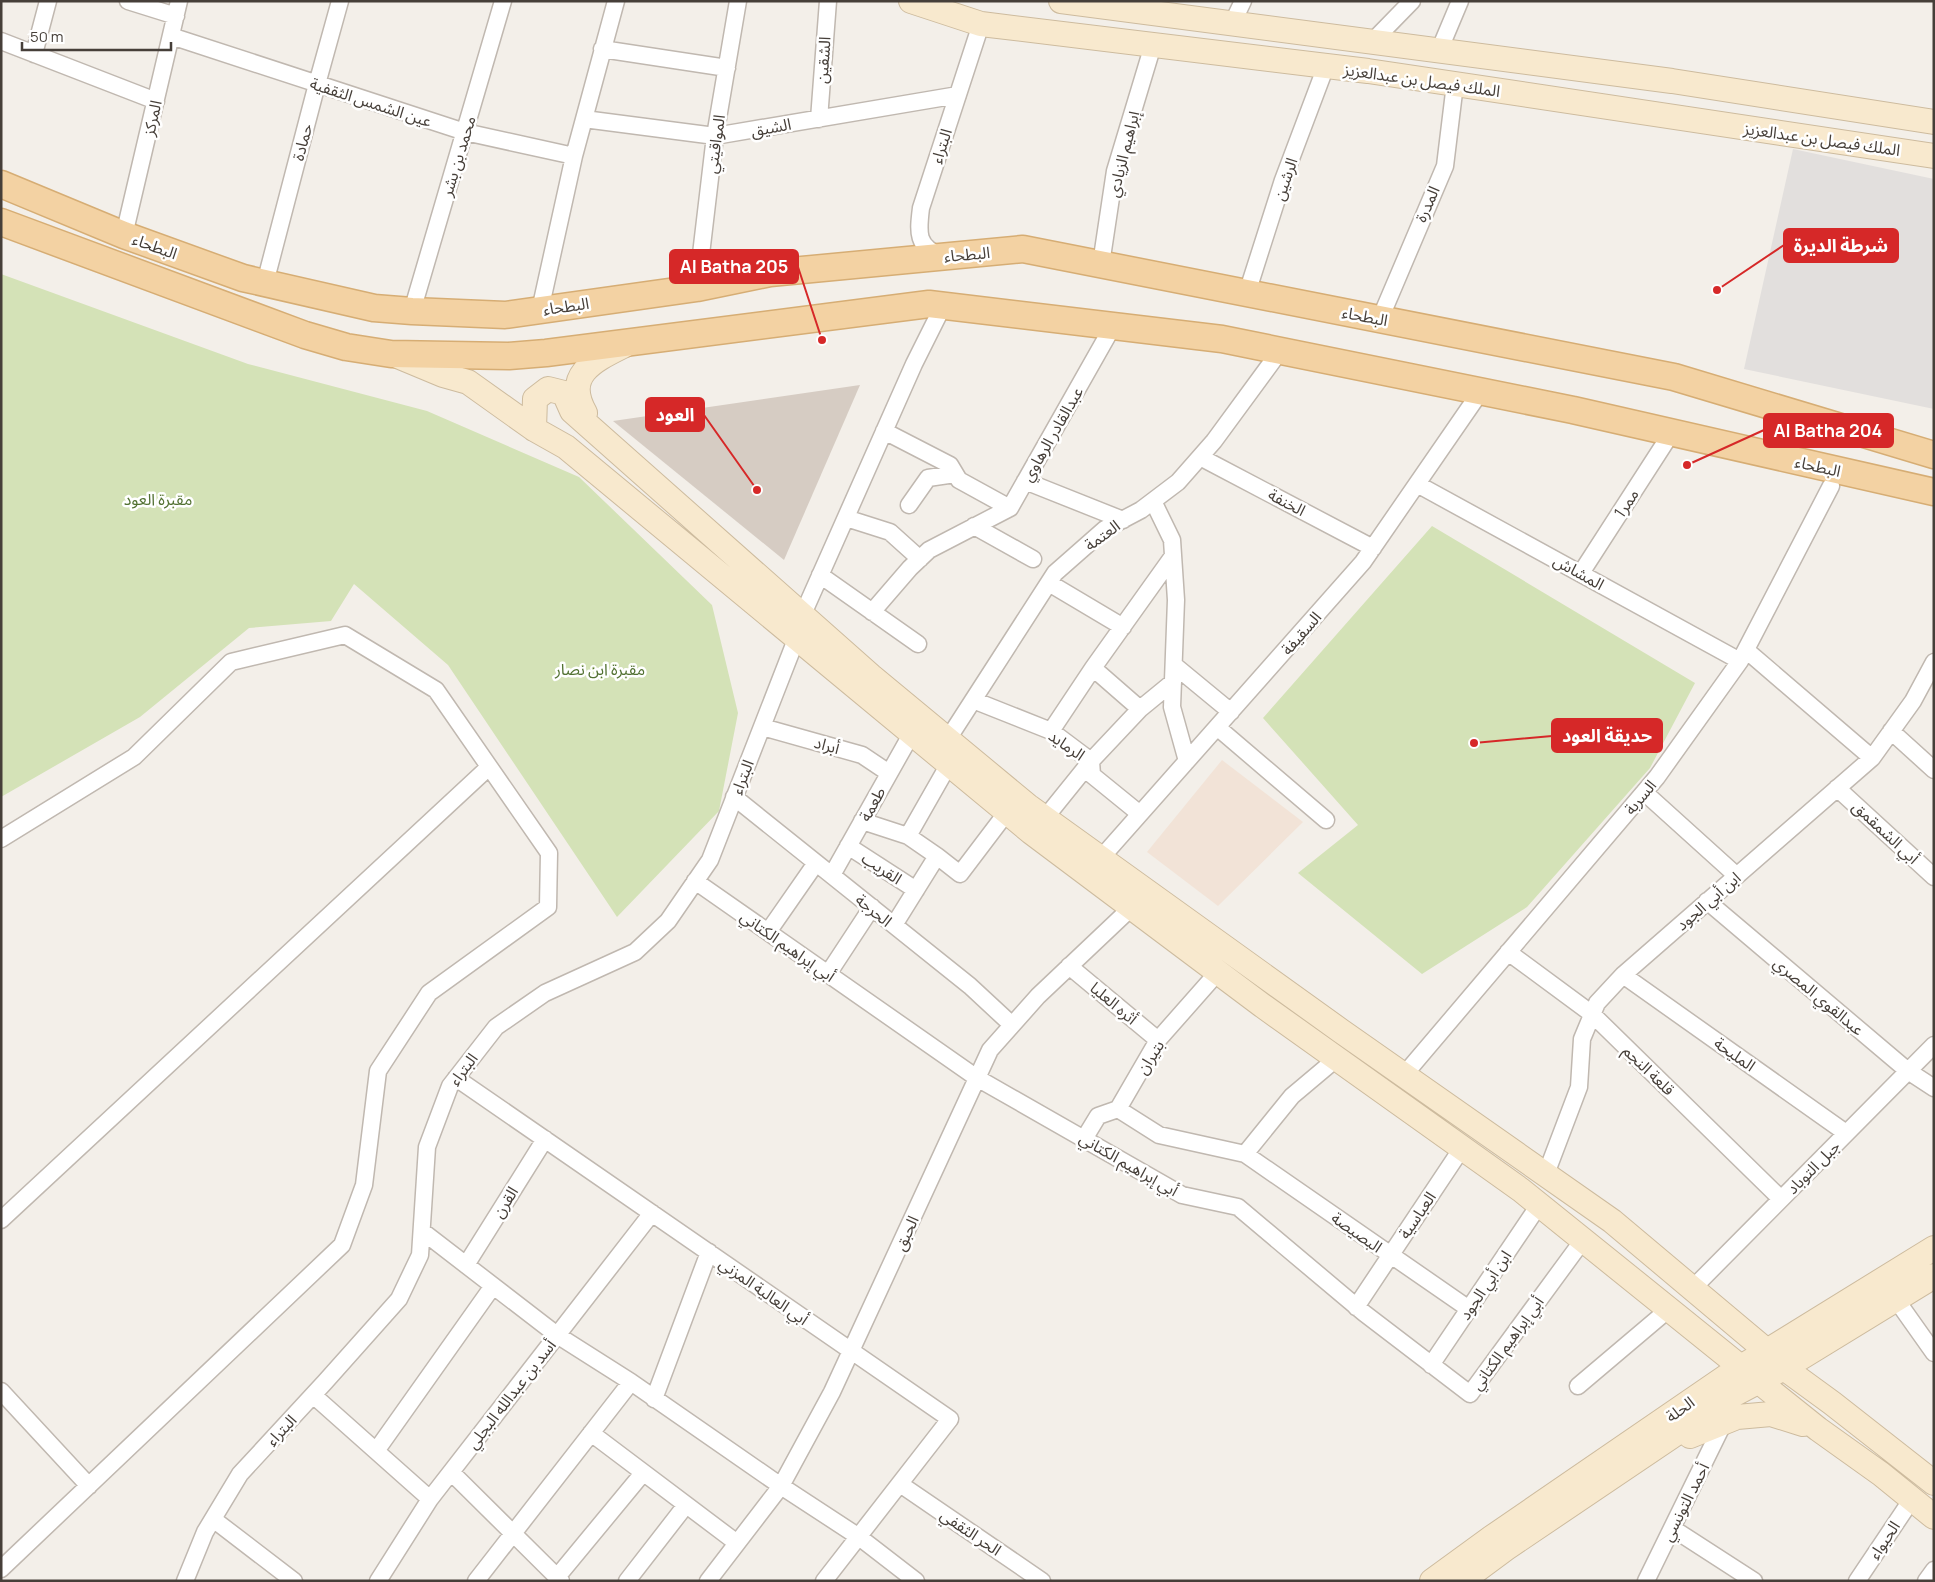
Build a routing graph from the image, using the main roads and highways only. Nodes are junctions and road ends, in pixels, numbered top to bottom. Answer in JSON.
{"nodes":[{"id":1,"x":1,"y":184,"type":"edge"},
{"id":2,"x":1,"y":222,"type":"edge"},
{"id":3,"x":1934,"y":455,"type":"edge"},
{"id":4,"x":1934,"y":492,"type":"edge"}],
"edges":[{"from":1,"to":3,"type":"main road","name":"البطحاء"},
{"from":2,"to":4,"type":"main road","name":"البطحاء"}]}
